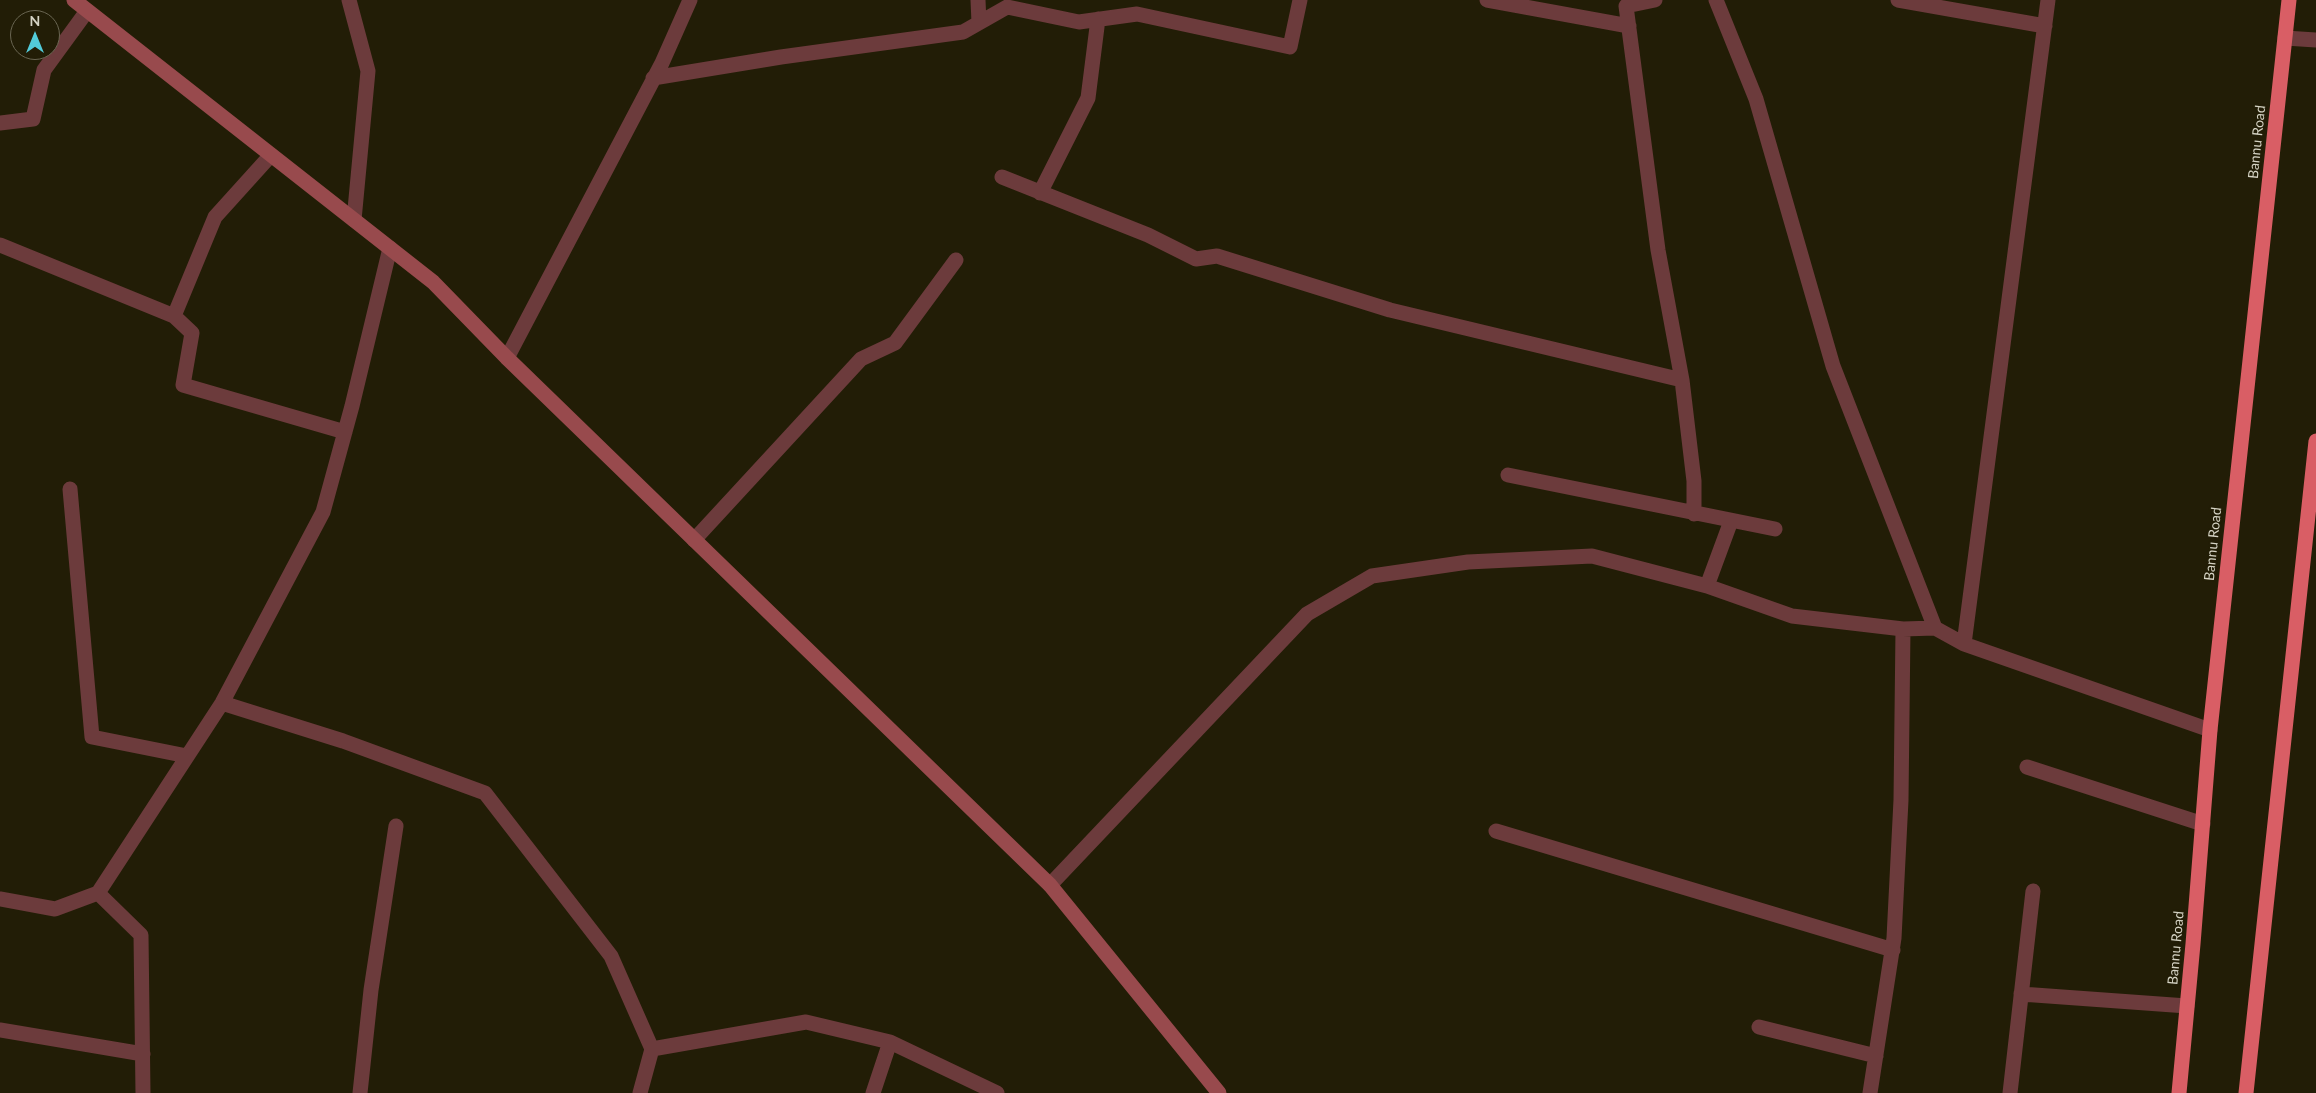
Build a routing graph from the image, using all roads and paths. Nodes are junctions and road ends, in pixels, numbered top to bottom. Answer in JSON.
{"nodes":[{"id":1,"x":74,"y":0,"type":"edge"},
{"id":2,"x":349,"y":0,"type":"edge"},
{"id":3,"x":690,"y":0,"type":"edge"},
{"id":4,"x":978,"y":0,"type":"edge"},
{"id":5,"x":1300,"y":0,"type":"edge"},
{"id":6,"x":1487,"y":0,"type":"edge"},
{"id":7,"x":1655,"y":0,"type":"edge"},
{"id":8,"x":1716,"y":0,"type":"edge"},
{"id":9,"x":1898,"y":0,"type":"edge"},
{"id":10,"x":2048,"y":0,"type":"edge"},
{"id":11,"x":2289,"y":0,"type":"edge"},
{"id":12,"x":1138,"y":7,"type":"edge"},
{"id":13,"x":87,"y":11,"type":"junction"},
{"id":14,"x":1098,"y":20,"type":"junction"},
{"id":15,"x":979,"y":23,"type":"junction"},
{"id":16,"x":1629,"y":26,"type":"junction"},
{"id":17,"x":2045,"y":26,"type":"junction"},
{"id":18,"x":2285,"y":38,"type":"junction"},
{"id":19,"x":2316,"y":40,"type":"edge"},
{"id":20,"x":653,"y":78,"type":"junction"},
{"id":21,"x":0,"y":123,"type":"edge"},
{"id":22,"x":271,"y":155,"type":"junction"},
{"id":23,"x":1002,"y":177,"type":"dead end"},
{"id":24,"x":1040,"y":193,"type":"junction"},
{"id":25,"x":354,"y":220,"type":"junction"},
{"id":26,"x":0,"y":245,"type":"edge"},
{"id":27,"x":390,"y":248,"type":"junction"},
{"id":28,"x":956,"y":260,"type":"dead end"},
{"id":29,"x":174,"y":316,"type":"junction"},
{"id":30,"x":507,"y":358,"type":"junction"},
{"id":31,"x":1682,"y":380,"type":"junction"},
{"id":32,"x":345,"y":432,"type":"junction"},
{"id":33,"x":2316,"y":441,"type":"edge"},
{"id":34,"x":1508,"y":475,"type":"dead end"},
{"id":35,"x":70,"y":490,"type":"dead end"},
{"id":36,"x":1694,"y":514,"type":"junction"},
{"id":37,"x":1731,"y":521,"type":"junction"},
{"id":38,"x":1775,"y":529,"type":"dead end"},
{"id":39,"x":694,"y":540,"type":"junction"},
{"id":40,"x":1707,"y":586,"type":"junction"},
{"id":41,"x":1935,"y":628,"type":"junction"},
{"id":42,"x":1903,"y":629,"type":"junction"},
{"id":43,"x":1964,"y":644,"type":"junction"},
{"id":44,"x":222,"y":703,"type":"junction"},
{"id":45,"x":2210,"y":730,"type":"junction"},
{"id":46,"x":187,"y":756,"type":"junction"},
{"id":47,"x":2026,"y":767,"type":"dead end"},
{"id":48,"x":2202,"y":824,"type":"junction"},
{"id":49,"x":396,"y":826,"type":"dead end"},
{"id":50,"x":1496,"y":831,"type":"dead end"},
{"id":51,"x":1050,"y":884,"type":"junction"},
{"id":52,"x":2032,"y":891,"type":"dead end"},
{"id":53,"x":98,"y":893,"type":"junction"},
{"id":54,"x":0,"y":898,"type":"edge"},
{"id":55,"x":1893,"y":950,"type":"junction"},
{"id":56,"x":2021,"y":994,"type":"junction"},
{"id":57,"x":2187,"y":1006,"type":"junction"},
{"id":58,"x":1759,"y":1027,"type":"dead end"},
{"id":59,"x":0,"y":1030,"type":"edge"},
{"id":60,"x":890,"y":1042,"type":"junction"},
{"id":61,"x":652,"y":1049,"type":"junction"},
{"id":62,"x":143,"y":1054,"type":"junction"},
{"id":63,"x":1876,"y":1056,"type":"junction"},
{"id":64,"x":143,"y":1093,"type":"edge"},
{"id":65,"x":360,"y":1093,"type":"edge"},
{"id":66,"x":640,"y":1093,"type":"edge"},
{"id":67,"x":873,"y":1093,"type":"edge"},
{"id":68,"x":997,"y":1093,"type":"edge"},
{"id":69,"x":1219,"y":1093,"type":"edge"},
{"id":70,"x":1870,"y":1093,"type":"edge"},
{"id":71,"x":2010,"y":1093,"type":"edge"},
{"id":72,"x":2178,"y":1093,"type":"edge"},
{"id":73,"x":2246,"y":1093,"type":"edge"}],
"edges":[{"from":1,"to":13,"type":"main road"},
{"from":2,"to":25,"type":"street"},
{"from":3,"to":20,"type":"street"},
{"from":4,"to":15,"type":"street"},
{"from":5,"to":12,"type":"street"},
{"from":6,"to":16,"type":"street"},
{"from":7,"to":16,"type":"street"},
{"from":8,"to":41,"type":"street"},
{"from":9,"to":17,"type":"street"},
{"from":10,"to":17,"type":"street"},
{"from":11,"to":18,"type":"highway","name":"Bannu Road"},
{"from":12,"to":14,"type":"street"},
{"from":13,"to":21,"type":"street"},
{"from":13,"to":22,"type":"main road"},
{"from":14,"to":15,"type":"street"},
{"from":14,"to":24,"type":"street"},
{"from":15,"to":20,"type":"street"},
{"from":16,"to":31,"type":"street"},
{"from":17,"to":43,"type":"street"},
{"from":18,"to":19,"type":"street"},
{"from":18,"to":45,"type":"highway","name":"Bannu Road"},
{"from":20,"to":30,"type":"street"},
{"from":22,"to":25,"type":"main road"},
{"from":22,"to":29,"type":"street"},
{"from":23,"to":24,"type":"street"},
{"from":24,"to":31,"type":"street"},
{"from":25,"to":27,"type":"main road"},
{"from":26,"to":29,"type":"street"},
{"from":27,"to":30,"type":"main road"},
{"from":27,"to":32,"type":"street"},
{"from":28,"to":39,"type":"street"},
{"from":29,"to":32,"type":"street"},
{"from":30,"to":39,"type":"main road"},
{"from":31,"to":36,"type":"street"},
{"from":32,"to":44,"type":"street"},
{"from":33,"to":73,"type":"highway"},
{"from":34,"to":36,"type":"street"},
{"from":35,"to":46,"type":"street"},
{"from":36,"to":37,"type":"street"},
{"from":37,"to":38,"type":"street"},
{"from":37,"to":40,"type":"street"},
{"from":39,"to":51,"type":"main road"},
{"from":40,"to":42,"type":"street"},
{"from":40,"to":51,"type":"street"},
{"from":41,"to":42,"type":"street"},
{"from":41,"to":43,"type":"street"},
{"from":42,"to":55,"type":"street"},
{"from":43,"to":45,"type":"street"},
{"from":44,"to":46,"type":"street"},
{"from":44,"to":61,"type":"street"},
{"from":45,"to":48,"type":"highway","name":"Bannu Road"},
{"from":46,"to":53,"type":"street"},
{"from":47,"to":48,"type":"street"},
{"from":48,"to":57,"type":"highway","name":"Bannu Road"},
{"from":49,"to":65,"type":"street"},
{"from":50,"to":55,"type":"street"},
{"from":51,"to":69,"type":"main road"},
{"from":52,"to":56,"type":"street"},
{"from":53,"to":54,"type":"street"},
{"from":53,"to":62,"type":"street"},
{"from":55,"to":63,"type":"street"},
{"from":56,"to":57,"type":"street"},
{"from":56,"to":71,"type":"street"},
{"from":57,"to":72,"type":"highway","name":"Bannu Road"},
{"from":58,"to":63,"type":"street"},
{"from":59,"to":62,"type":"street"},
{"from":60,"to":61,"type":"street"},
{"from":60,"to":67,"type":"street"},
{"from":60,"to":68,"type":"street"},
{"from":61,"to":66,"type":"street"},
{"from":62,"to":64,"type":"street"},
{"from":63,"to":70,"type":"street"}]}
